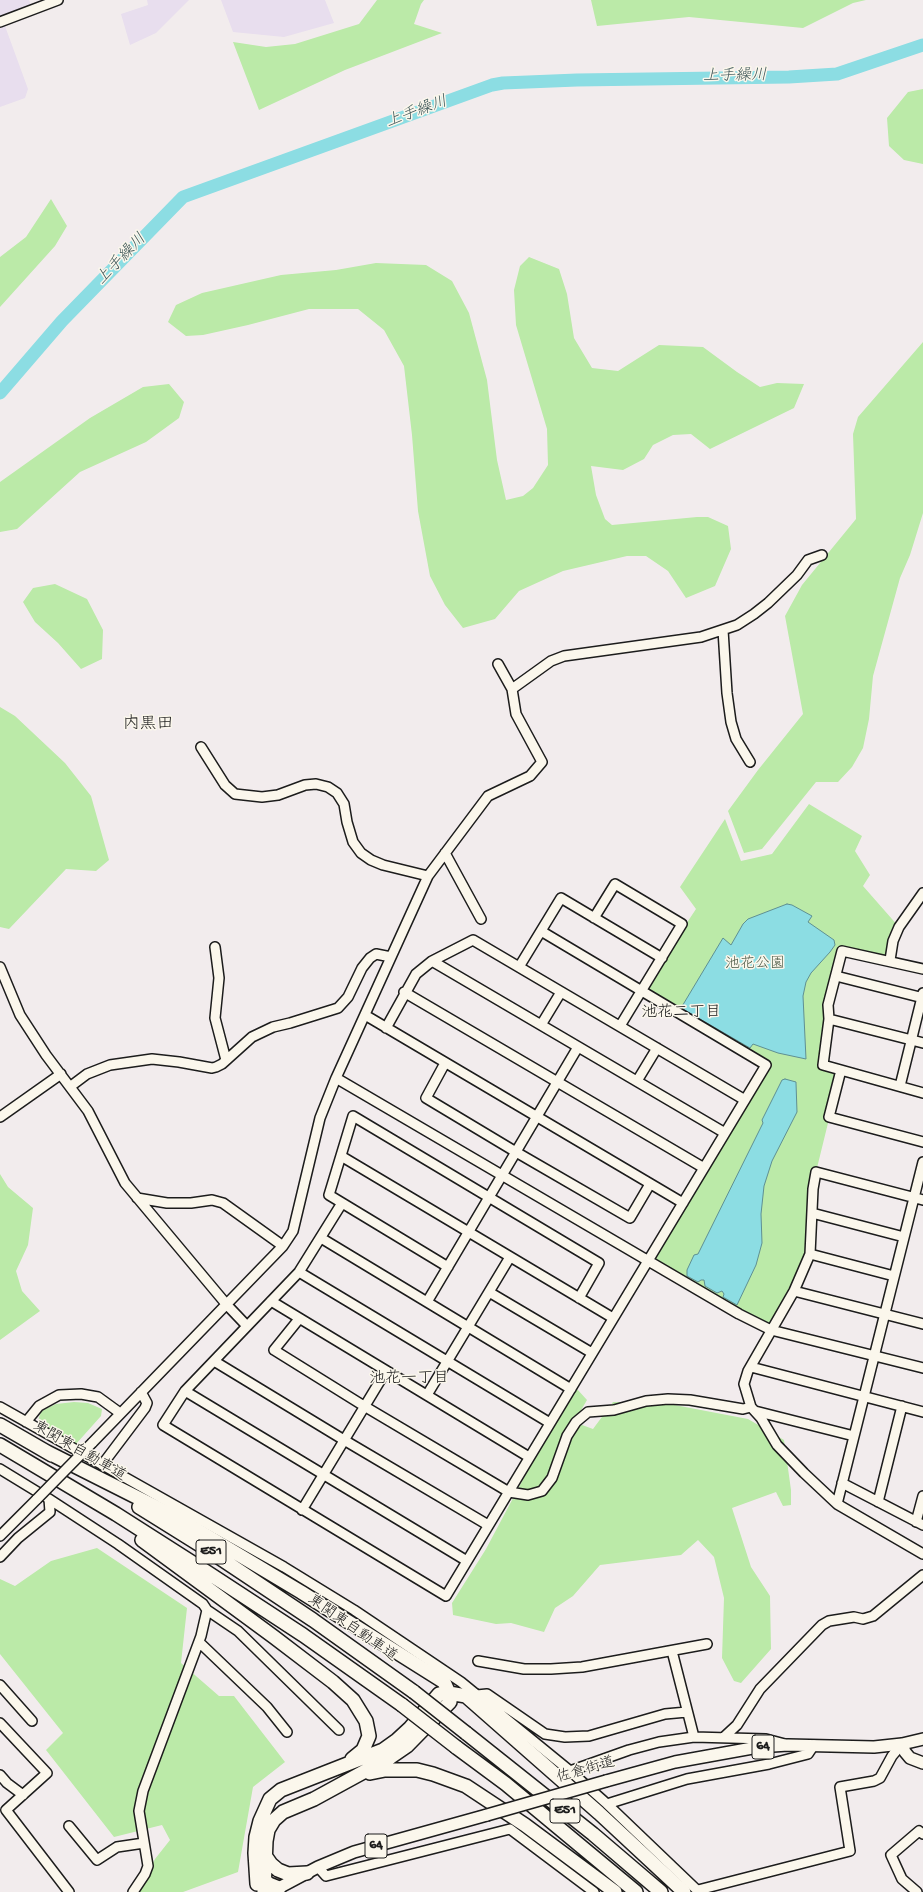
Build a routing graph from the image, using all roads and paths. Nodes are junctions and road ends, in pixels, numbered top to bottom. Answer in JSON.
{"nodes":[{"id":1,"x":58,"y":0,"type":"edge"},
{"id":2,"x":0,"y":22,"type":"edge"},
{"id":3,"x":822,"y":554,"type":"dead end"},
{"id":4,"x":723,"y":630,"type":"junction"},
{"id":5,"x":498,"y":664,"type":"dead end"},
{"id":6,"x":512,"y":689,"type":"junction"},
{"id":7,"x":201,"y":747,"type":"dead end"},
{"id":8,"x":750,"y":762,"type":"dead end"},
{"id":9,"x":445,"y":853,"type":"junction"},
{"id":10,"x":428,"y":876,"type":"junction"},
{"id":11,"x":923,"y":894,"type":"edge"},
{"id":12,"x":594,"y":918,"type":"junction"},
{"id":13,"x":481,"y":919,"type":"dead end"},
{"id":14,"x":541,"y":931,"type":"junction"},
{"id":15,"x":215,"y":947,"type":"dead end"},
{"id":16,"x":391,"y":957,"type":"junction"},
{"id":17,"x":662,"y":958,"type":"junction"},
{"id":18,"x":890,"y":960,"type":"junction"},
{"id":19,"x":432,"y":961,"type":"junction"},
{"id":20,"x":0,"y":967,"type":"edge"},
{"id":21,"x":520,"y":967,"type":"junction"},
{"id":22,"x":923,"y":969,"type":"edge"},
{"id":23,"x":836,"y":976,"type":"junction"},
{"id":24,"x":404,"y":992,"type":"junction"},
{"id":25,"x":561,"y":992,"type":"junction"},
{"id":26,"x":641,"y":992,"type":"junction"},
{"id":27,"x":923,"y":996,"type":"edge"},
{"id":28,"x":365,"y":1015,"type":"junction"},
{"id":29,"x":829,"y":1019,"type":"junction"},
{"id":30,"x":541,"y":1025,"type":"junction"},
{"id":31,"x":620,"y":1026,"type":"junction"},
{"id":32,"x":386,"y":1028,"type":"junction"},
{"id":33,"x":911,"y":1040,"type":"junction"},
{"id":34,"x":923,"y":1043,"type":"edge"},
{"id":35,"x":578,"y":1047,"type":"junction"},
{"id":36,"x":657,"y":1048,"type":"junction"},
{"id":37,"x":226,"y":1060,"type":"junction"},
{"id":38,"x":445,"y":1063,"type":"junction"},
{"id":39,"x":841,"y":1070,"type":"junction"},
{"id":40,"x":61,"y":1074,"type":"junction"},
{"id":41,"x":336,"y":1078,"type":"junction"},
{"id":42,"x":637,"y":1081,"type":"junction"},
{"id":43,"x":557,"y":1082,"type":"junction"},
{"id":44,"x":71,"y":1086,"type":"junction"},
{"id":45,"x":900,"y":1086,"type":"junction"},
{"id":46,"x":923,"y":1093,"type":"edge"},
{"id":47,"x":745,"y":1100,"type":"junction"},
{"id":48,"x":537,"y":1117,"type":"junction"},
{"id":49,"x":0,"y":1118,"type":"edge"},
{"id":50,"x":725,"y":1133,"type":"junction"},
{"id":51,"x":923,"y":1142,"type":"edge"},
{"id":52,"x":516,"y":1152,"type":"junction"},
{"id":53,"x":341,"y":1156,"type":"junction"},
{"id":54,"x":923,"y":1162,"type":"edge"},
{"id":55,"x":704,"y":1168,"type":"junction"},
{"id":56,"x":502,"y":1175,"type":"junction"},
{"id":57,"x":650,"y":1184,"type":"junction"},
{"id":58,"x":489,"y":1197,"type":"junction"},
{"id":59,"x":137,"y":1198,"type":"junction"},
{"id":60,"x":914,"y":1198,"type":"junction"},
{"id":61,"x":923,"y":1200,"type":"edge"},
{"id":62,"x":342,"y":1203,"type":"junction"},
{"id":63,"x":683,"y":1203,"type":"junction"},
{"id":64,"x":812,"y":1213,"type":"junction"},
{"id":65,"x":468,"y":1232,"type":"junction"},
{"id":66,"x":904,"y":1237,"type":"junction"},
{"id":67,"x":321,"y":1238,"type":"junction"},
{"id":68,"x":283,"y":1246,"type":"junction"},
{"id":69,"x":810,"y":1254,"type":"junction"},
{"id":70,"x":510,"y":1257,"type":"junction"},
{"id":71,"x":648,"y":1260,"type":"junction"},
{"id":72,"x":448,"y":1267,"type":"junction"},
{"id":73,"x":299,"y":1272,"type":"junction"},
{"id":74,"x":894,"y":1276,"type":"junction"},
{"id":75,"x":794,"y":1291,"type":"junction"},
{"id":76,"x":489,"y":1292,"type":"junction"},
{"id":77,"x":579,"y":1298,"type":"junction"},
{"id":78,"x":271,"y":1301,"type":"junction"},
{"id":79,"x":427,"y":1302,"type":"junction"},
{"id":80,"x":227,"y":1305,"type":"junction"},
{"id":81,"x":884,"y":1314,"type":"junction"},
{"id":82,"x":613,"y":1318,"type":"junction"},
{"id":83,"x":300,"y":1319,"type":"junction"},
{"id":84,"x":923,"y":1324,"type":"edge"},
{"id":85,"x":247,"y":1326,"type":"junction"},
{"id":86,"x":468,"y":1327,"type":"junction"},
{"id":87,"x":771,"y":1330,"type":"junction"},
{"id":88,"x":592,"y":1353,"type":"junction"},
{"id":89,"x":874,"y":1356,"type":"junction"},
{"id":90,"x":214,"y":1361,"type":"junction"},
{"id":91,"x":448,"y":1361,"type":"junction"},
{"id":92,"x":750,"y":1367,"type":"junction"},
{"id":93,"x":923,"y":1368,"type":"edge"},
{"id":94,"x":386,"y":1371,"type":"junction"},
{"id":95,"x":571,"y":1389,"type":"junction"},
{"id":96,"x":185,"y":1391,"type":"junction"},
{"id":97,"x":141,"y":1392,"type":"junction"},
{"id":98,"x":427,"y":1395,"type":"junction"},
{"id":99,"x":864,"y":1396,"type":"junction"},
{"id":100,"x":364,"y":1406,"type":"junction"},
{"id":101,"x":902,"y":1406,"type":"junction"},
{"id":102,"x":0,"y":1407,"type":"edge"},
{"id":103,"x":753,"y":1409,"type":"junction"},
{"id":104,"x":923,"y":1412,"type":"edge"},
{"id":105,"x":120,"y":1413,"type":"junction"},
{"id":106,"x":26,"y":1422,"type":"junction"},
{"id":107,"x":550,"y":1423,"type":"junction"},
{"id":108,"x":0,"y":1425,"type":"edge"},
{"id":109,"x":854,"y":1436,"type":"junction"},
{"id":110,"x":344,"y":1440,"type":"junction"},
{"id":111,"x":0,"y":1445,"type":"edge"},
{"id":112,"x":45,"y":1451,"type":"junction"},
{"id":113,"x":529,"y":1457,"type":"junction"},
{"id":114,"x":102,"y":1465,"type":"junction"},
{"id":115,"x":0,"y":1469,"type":"edge"},
{"id":116,"x":51,"y":1474,"type":"junction"},
{"id":117,"x":323,"y":1475,"type":"junction"},
{"id":118,"x":842,"y":1483,"type":"junction"},
{"id":119,"x":509,"y":1492,"type":"junction"},
{"id":120,"x":923,"y":1496,"type":"edge"},
{"id":121,"x":50,"y":1498,"type":"junction"},
{"id":122,"x":878,"y":1502,"type":"junction"},
{"id":123,"x":837,"y":1504,"type":"junction"},
{"id":124,"x":302,"y":1510,"type":"junction"},
{"id":125,"x":920,"y":1524,"type":"edge"},
{"id":126,"x":488,"y":1525,"type":"junction"},
{"id":127,"x":0,"y":1536,"type":"edge"},
{"id":128,"x":923,"y":1554,"type":"edge"},
{"id":129,"x":0,"y":1557,"type":"edge"},
{"id":130,"x":467,"y":1561,"type":"junction"},
{"id":131,"x":923,"y":1575,"type":"edge"},
{"id":132,"x":207,"y":1610,"type":"junction"},
{"id":133,"x":199,"y":1642,"type":"junction"},
{"id":134,"x":707,"y":1644,"type":"dead end"},
{"id":135,"x":672,"y":1651,"type":"junction"},
{"id":136,"x":478,"y":1661,"type":"dead end"},
{"id":137,"x":0,"y":1685,"type":"edge"},
{"id":138,"x":449,"y":1693,"type":"junction"},
{"id":139,"x":477,"y":1695,"type":"junction"},
{"id":140,"x":687,"y":1712,"type":"junction"},
{"id":141,"x":32,"y":1721,"type":"dead end"},
{"id":142,"x":0,"y":1723,"type":"edge"},
{"id":143,"x":340,"y":1730,"type":"dead end"},
{"id":144,"x":287,"y":1732,"type":"dead end"},
{"id":145,"x":694,"y":1737,"type":"junction"},
{"id":146,"x":724,"y":1738,"type":"junction"},
{"id":147,"x":923,"y":1739,"type":"edge"},
{"id":148,"x":902,"y":1744,"type":"junction"},
{"id":149,"x":788,"y":1745,"type":"junction"},
{"id":150,"x":814,"y":1745,"type":"junction"},
{"id":151,"x":923,"y":1763,"type":"edge"},
{"id":152,"x":345,"y":1765,"type":"junction"},
{"id":153,"x":570,"y":1771,"type":"junction"},
{"id":154,"x":0,"y":1775,"type":"edge"},
{"id":155,"x":354,"y":1777,"type":"junction"},
{"id":156,"x":23,"y":1795,"type":"junction"},
{"id":157,"x":607,"y":1804,"type":"junction"},
{"id":158,"x":69,"y":1826,"type":"dead end"},
{"id":159,"x":923,"y":1834,"type":"edge"},
{"id":160,"x":144,"y":1843,"type":"junction"},
{"id":161,"x":264,"y":1854,"type":"junction"},
{"id":162,"x":312,"y":1870,"type":"junction"},
{"id":163,"x":267,"y":1885,"type":"edge"},
{"id":164,"x":699,"y":1891,"type":"edge"},
{"id":165,"x":69,"y":1892,"type":"edge"},
{"id":166,"x":133,"y":1892,"type":"edge"},
{"id":167,"x":256,"y":1892,"type":"edge"},
{"id":168,"x":594,"y":1892,"type":"edge"},
{"id":169,"x":615,"y":1892,"type":"edge"},
{"id":170,"x":636,"y":1892,"type":"edge"},
{"id":171,"x":661,"y":1892,"type":"edge"},
{"id":172,"x":684,"y":1892,"type":"edge"},
{"id":173,"x":917,"y":1892,"type":"edge"}],
"edges":[{"from":1,"to":2,"type":"street"},
{"from":3,"to":4,"type":"street"},
{"from":4,"to":6,"type":"street"},
{"from":4,"to":8,"type":"street"},
{"from":5,"to":6,"type":"street"},
{"from":6,"to":9,"type":"street"},
{"from":7,"to":10,"type":"street"},
{"from":9,"to":10,"type":"street"},
{"from":9,"to":13,"type":"street"},
{"from":10,"to":16,"type":"street"},
{"from":11,"to":18,"type":"street"},
{"from":12,"to":14,"type":"street"},
{"from":12,"to":17,"type":"street"},
{"from":12,"to":17,"type":"street"},
{"from":14,"to":21,"type":"street"},
{"from":14,"to":26,"type":"street"},
{"from":15,"to":37,"type":"street"},
{"from":16,"to":28,"type":"street"},
{"from":16,"to":37,"type":"street"},
{"from":17,"to":26,"type":"street"},
{"from":18,"to":22,"type":"street"},
{"from":18,"to":23,"type":"street"},
{"from":19,"to":21,"type":"street"},
{"from":19,"to":24,"type":"street"},
{"from":19,"to":30,"type":"street"},
{"from":20,"to":40,"type":"street"},
{"from":21,"to":25,"type":"street"},
{"from":23,"to":27,"type":"street"},
{"from":23,"to":29,"type":"street"},
{"from":24,"to":32,"type":"street"},
{"from":24,"to":43,"type":"street"},
{"from":25,"to":30,"type":"street"},
{"from":25,"to":31,"type":"street"},
{"from":26,"to":31,"type":"street"},
{"from":26,"to":47,"type":"street"},
{"from":27,"to":33,"type":"street"},
{"from":28,"to":32,"type":"street"},
{"from":28,"to":41,"type":"street"},
{"from":29,"to":33,"type":"street"},
{"from":29,"to":39,"type":"street"},
{"from":30,"to":35,"type":"street"},
{"from":31,"to":36,"type":"street"},
{"from":32,"to":38,"type":"street"},
{"from":33,"to":34,"type":"street"},
{"from":33,"to":45,"type":"street"},
{"from":35,"to":42,"type":"street"},
{"from":35,"to":43,"type":"street"},
{"from":36,"to":42,"type":"street"},
{"from":36,"to":47,"type":"street"},
{"from":37,"to":44,"type":"street"},
{"from":38,"to":48,"type":"street"},
{"from":38,"to":52,"type":"street"},
{"from":39,"to":45,"type":"street"},
{"from":39,"to":51,"type":"street"},
{"from":40,"to":44,"type":"street"},
{"from":40,"to":49,"type":"street"},
{"from":41,"to":56,"type":"street"},
{"from":41,"to":68,"type":"street"},
{"from":42,"to":50,"type":"street"},
{"from":43,"to":48,"type":"street"},
{"from":43,"to":55,"type":"street"},
{"from":44,"to":59,"type":"street"},
{"from":45,"to":46,"type":"street"},
{"from":47,"to":50,"type":"street"},
{"from":48,"to":52,"type":"street"},
{"from":48,"to":57,"type":"street"},
{"from":50,"to":55,"type":"street"},
{"from":52,"to":56,"type":"street"},
{"from":52,"to":57,"type":"street"},
{"from":53,"to":58,"type":"street"},
{"from":53,"to":62,"type":"street"},
{"from":53,"to":65,"type":"street"},
{"from":54,"to":60,"type":"street"},
{"from":55,"to":63,"type":"street"},
{"from":56,"to":58,"type":"street"},
{"from":56,"to":71,"type":"street"},
{"from":57,"to":63,"type":"street"},
{"from":58,"to":65,"type":"street"},
{"from":58,"to":77,"type":"street"},
{"from":59,"to":68,"type":"street"},
{"from":59,"to":80,"type":"street"},
{"from":60,"to":61,"type":"street"},
{"from":60,"to":64,"type":"street"},
{"from":60,"to":66,"type":"street"},
{"from":62,"to":67,"type":"street"},
{"from":62,"to":72,"type":"street"},
{"from":63,"to":71,"type":"street"},
{"from":64,"to":66,"type":"street"},
{"from":64,"to":69,"type":"street"},
{"from":65,"to":70,"type":"street"},
{"from":65,"to":72,"type":"street"},
{"from":66,"to":74,"type":"street"},
{"from":67,"to":73,"type":"street"},
{"from":67,"to":79,"type":"street"},
{"from":68,"to":80,"type":"street"},
{"from":69,"to":74,"type":"street"},
{"from":69,"to":75,"type":"street"},
{"from":70,"to":76,"type":"street"},
{"from":70,"to":77,"type":"street"},
{"from":71,"to":82,"type":"street"},
{"from":71,"to":87,"type":"street"},
{"from":72,"to":79,"type":"street"},
{"from":73,"to":78,"type":"street"},
{"from":73,"to":91,"type":"street"},
{"from":74,"to":81,"type":"street"},
{"from":75,"to":81,"type":"street"},
{"from":75,"to":87,"type":"street"},
{"from":76,"to":86,"type":"street"},
{"from":76,"to":88,"type":"street"},
{"from":77,"to":82,"type":"street"},
{"from":78,"to":83,"type":"street"},
{"from":78,"to":85,"type":"street"},
{"from":79,"to":86,"type":"street"},
{"from":80,"to":85,"type":"street"},
{"from":80,"to":97,"type":"street"},
{"from":81,"to":84,"type":"street"},
{"from":81,"to":89,"type":"street"},
{"from":82,"to":88,"type":"street"},
{"from":83,"to":94,"type":"street"},
{"from":83,"to":100,"type":"street"},
{"from":85,"to":90,"type":"street"},
{"from":86,"to":91,"type":"street"},
{"from":86,"to":95,"type":"street"},
{"from":87,"to":89,"type":"street"},
{"from":87,"to":92,"type":"street"},
{"from":88,"to":95,"type":"street"},
{"from":89,"to":93,"type":"street"},
{"from":89,"to":99,"type":"street"},
{"from":90,"to":96,"type":"street"},
{"from":90,"to":110,"type":"street"},
{"from":91,"to":98,"type":"street"},
{"from":91,"to":107,"type":"street"},
{"from":92,"to":99,"type":"street"},
{"from":92,"to":103,"type":"street"},
{"from":94,"to":98,"type":"street"},
{"from":94,"to":100,"type":"street"},
{"from":95,"to":107,"type":"street"},
{"from":96,"to":117,"type":"street"},
{"from":96,"to":124,"type":"street"},
{"from":97,"to":105,"type":"street"},
{"from":97,"to":114,"type":"street"},
{"from":98,"to":113,"type":"street"},
{"from":99,"to":101,"type":"street"},
{"from":99,"to":109,"type":"street"},
{"from":100,"to":110,"type":"street"},
{"from":100,"to":119,"type":"street"},
{"from":101,"to":104,"type":"street"},
{"from":101,"to":122,"type":"street"},
{"from":102,"to":106,"type":"street"},
{"from":103,"to":109,"type":"street"},
{"from":103,"to":119,"type":"street"},
{"from":103,"to":123,"type":"street"},
{"from":105,"to":106,"type":"street"},
{"from":105,"to":127,"type":"street","bridge":true},
{"from":106,"to":114,"type":"street"},
{"from":107,"to":113,"type":"street"},
{"from":108,"to":112,"type":"highway","name":"東関東自動車道","number":"E51"},
{"from":109,"to":118,"type":"street"},
{"from":110,"to":117,"type":"street"},
{"from":110,"to":126,"type":"street"},
{"from":111,"to":116,"type":"highway","number":"E51"},
{"from":112,"to":138,"type":"highway"},
{"from":112,"to":171,"type":"highway","name":"東関東自動車道","number":"E51","bridge":true},
{"from":113,"to":119,"type":"street"},
{"from":114,"to":139,"type":"street"},
{"from":115,"to":121,"type":"street"},
{"from":116,"to":152,"type":"highway"},
{"from":116,"to":170,"type":"highway","number":"E51","bridge":true},
{"from":117,"to":124,"type":"street"},
{"from":117,"to":130,"type":"street"},
{"from":118,"to":122,"type":"street"},
{"from":118,"to":123,"type":"street"},
{"from":119,"to":126,"type":"street"},
{"from":120,"to":125,"type":"street"},
{"from":121,"to":129,"type":"street"},
{"from":121,"to":132,"type":"street"},
{"from":122,"to":125,"type":"street"},
{"from":123,"to":128,"type":"street"},
{"from":124,"to":130,"type":"street"},
{"from":126,"to":130,"type":"street"},
{"from":131,"to":146,"type":"street"},
{"from":132,"to":133,"type":"street"},
{"from":132,"to":143,"type":"street"},
{"from":133,"to":144,"type":"street"},
{"from":133,"to":160,"type":"street"},
{"from":134,"to":135,"type":"street"},
{"from":135,"to":136,"type":"street"},
{"from":135,"to":140,"type":"street"},
{"from":137,"to":141,"type":"street"},
{"from":138,"to":152,"type":"highway"},
{"from":138,"to":155,"type":"highway"},
{"from":138,"to":172,"type":"highway"},
{"from":139,"to":140,"type":"street"},
{"from":139,"to":153,"type":"street"},
{"from":140,"to":145,"type":"street"},
{"from":142,"to":156,"type":"street"},
{"from":145,"to":146,"type":"street"},
{"from":145,"to":153,"type":"street"},
{"from":146,"to":149,"type":"street"},
{"from":147,"to":148,"type":"main road","name":"佐倉街道","number":"64"},
{"from":148,"to":150,"type":"main road","name":"佐倉街道","number":"64"},
{"from":148,"to":151,"type":"main road"},
{"from":148,"to":164,"type":"street"},
{"from":149,"to":150,"type":"main road","name":"佐倉街道","number":"64"},
{"from":149,"to":162,"type":"main road","name":"佐倉街道","number":"64","bridge":true},
{"from":150,"to":157,"type":"street"},
{"from":152,"to":163,"type":"highway"},
{"from":153,"to":157,"type":"street"},
{"from":154,"to":156,"type":"street"},
{"from":155,"to":161,"type":"highway"},
{"from":155,"to":169,"type":"highway"},
{"from":156,"to":165,"type":"street"},
{"from":157,"to":164,"type":"street"},
{"from":158,"to":160,"type":"street"},
{"from":159,"to":173,"type":"street"},
{"from":160,"to":166,"type":"street"},
{"from":161,"to":162,"type":"highway"},
{"from":161,"to":163,"type":"highway"},
{"from":162,"to":163,"type":"main road","name":"佐倉街道","number":"64"},
{"from":162,"to":168,"type":"street"},
{"from":163,"to":167,"type":"highway"}]}
